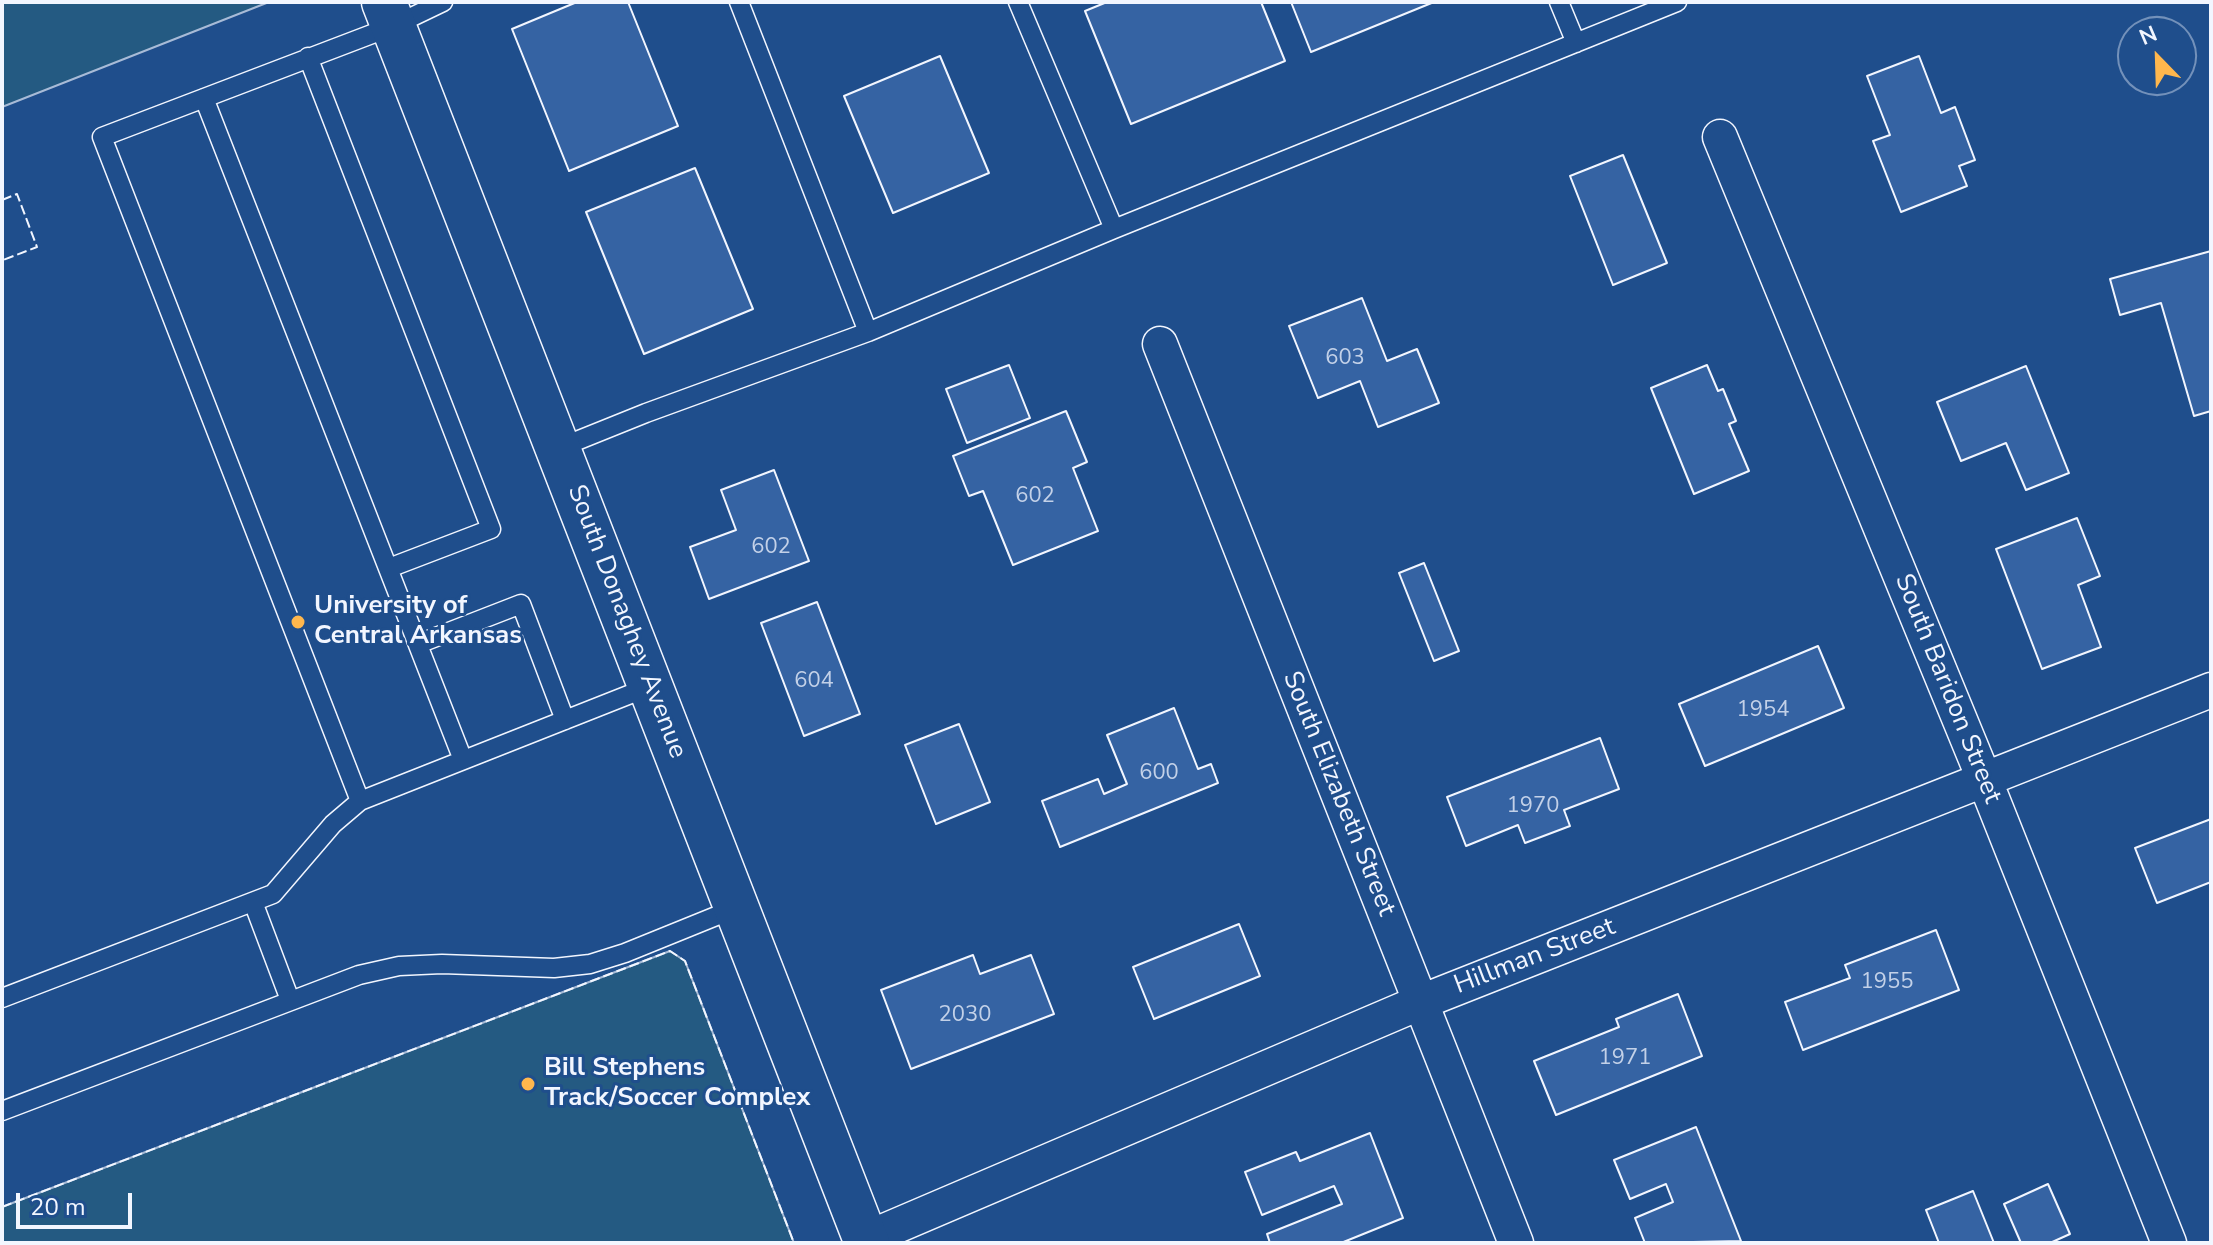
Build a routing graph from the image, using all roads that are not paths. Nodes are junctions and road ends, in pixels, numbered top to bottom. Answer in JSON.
{"nodes":[{"id":1,"x":443,"y":2,"type":"edge"},
{"id":2,"x":739,"y":2,"type":"edge"},
{"id":3,"x":1018,"y":2,"type":"edge"},
{"id":4,"x":1559,"y":2,"type":"edge"},
{"id":5,"x":1677,"y":2,"type":"edge"},
{"id":6,"x":389,"y":14,"type":"edge"},
{"id":7,"x":1576,"y":43,"type":"junction"},
{"id":8,"x":308,"y":57,"type":"junction"},
{"id":9,"x":204,"y":98,"type":"junction"},
{"id":10,"x":1720,"y":137,"type":"dead end"},
{"id":11,"x":1114,"y":229,"type":"junction"},
{"id":12,"x":868,"y":332,"type":"junction"},
{"id":13,"x":1160,"y":344,"type":"dead end"},
{"id":14,"x":559,"y":448,"type":"junction"},
{"id":15,"x":389,"y":568,"type":"junction"},
{"id":16,"x":418,"y":644,"type":"junction"},
{"id":17,"x":651,"y":686,"type":"junction"},
{"id":18,"x":2211,"y":690,"type":"edge"},
{"id":19,"x":565,"y":720,"type":"junction"},
{"id":20,"x":463,"y":760,"type":"junction"},
{"id":21,"x":1985,"y":781,"type":"junction"},
{"id":22,"x":360,"y":801,"type":"junction"},
{"id":23,"x":253,"y":902,"type":"junction"},
{"id":24,"x":736,"y":908,"type":"junction"},
{"id":25,"x":2,"y":998,"type":"edge"},
{"id":26,"x":290,"y":1000,"type":"junction"},
{"id":27,"x":1421,"y":1002,"type":"junction"},
{"id":28,"x":2,"y":1111,"type":"edge"},
{"id":29,"x":866,"y":1241,"type":"edge"},
{"id":30,"x":1516,"y":1243,"type":"edge"},
{"id":31,"x":2169,"y":1243,"type":"edge"}],
"edges":[{"from":1,"to":6,"type":"lane"},
{"from":2,"to":12,"type":"lane"},
{"from":3,"to":11,"type":"lane"},
{"from":4,"to":7,"type":"lane"},
{"from":5,"to":7,"type":"lane"},
{"from":6,"to":8,"type":"lane"},
{"from":6,"to":14,"type":"street","name":"South Donaghey Avenue"},
{"from":7,"to":11,"type":"lane"},
{"from":8,"to":9,"type":"lane"},
{"from":8,"to":15,"type":"lane"},
{"from":9,"to":15,"type":"lane"},
{"from":9,"to":22,"type":"lane"},
{"from":10,"to":21,"type":"street","name":"South Baridon Street"},
{"from":11,"to":12,"type":"lane"},
{"from":12,"to":14,"type":"lane"},
{"from":13,"to":27,"type":"street","name":"South Elizabeth Street"},
{"from":14,"to":17,"type":"street","name":"South Donaghey Avenue"},
{"from":15,"to":16,"type":"lane"},
{"from":16,"to":19,"type":"lane"},
{"from":16,"to":20,"type":"lane"},
{"from":17,"to":19,"type":"lane"},
{"from":17,"to":24,"type":"street","name":"South Donaghey Avenue"},
{"from":18,"to":21,"type":"street","name":"Hillman Street"},
{"from":19,"to":20,"type":"lane"},
{"from":20,"to":22,"type":"lane"},
{"from":21,"to":27,"type":"street","name":"Hillman Street"},
{"from":21,"to":31,"type":"street","name":"South Baridon Street"},
{"from":22,"to":23,"type":"lane"},
{"from":23,"to":25,"type":"lane"},
{"from":23,"to":26,"type":"lane"},
{"from":24,"to":26,"type":"lane"},
{"from":24,"to":29,"type":"street","name":"South Donaghey Avenue"},
{"from":26,"to":28,"type":"lane"},
{"from":27,"to":29,"type":"street","name":"Hillman Street"},
{"from":27,"to":30,"type":"street","name":"South Elizabeth Street"}]}
